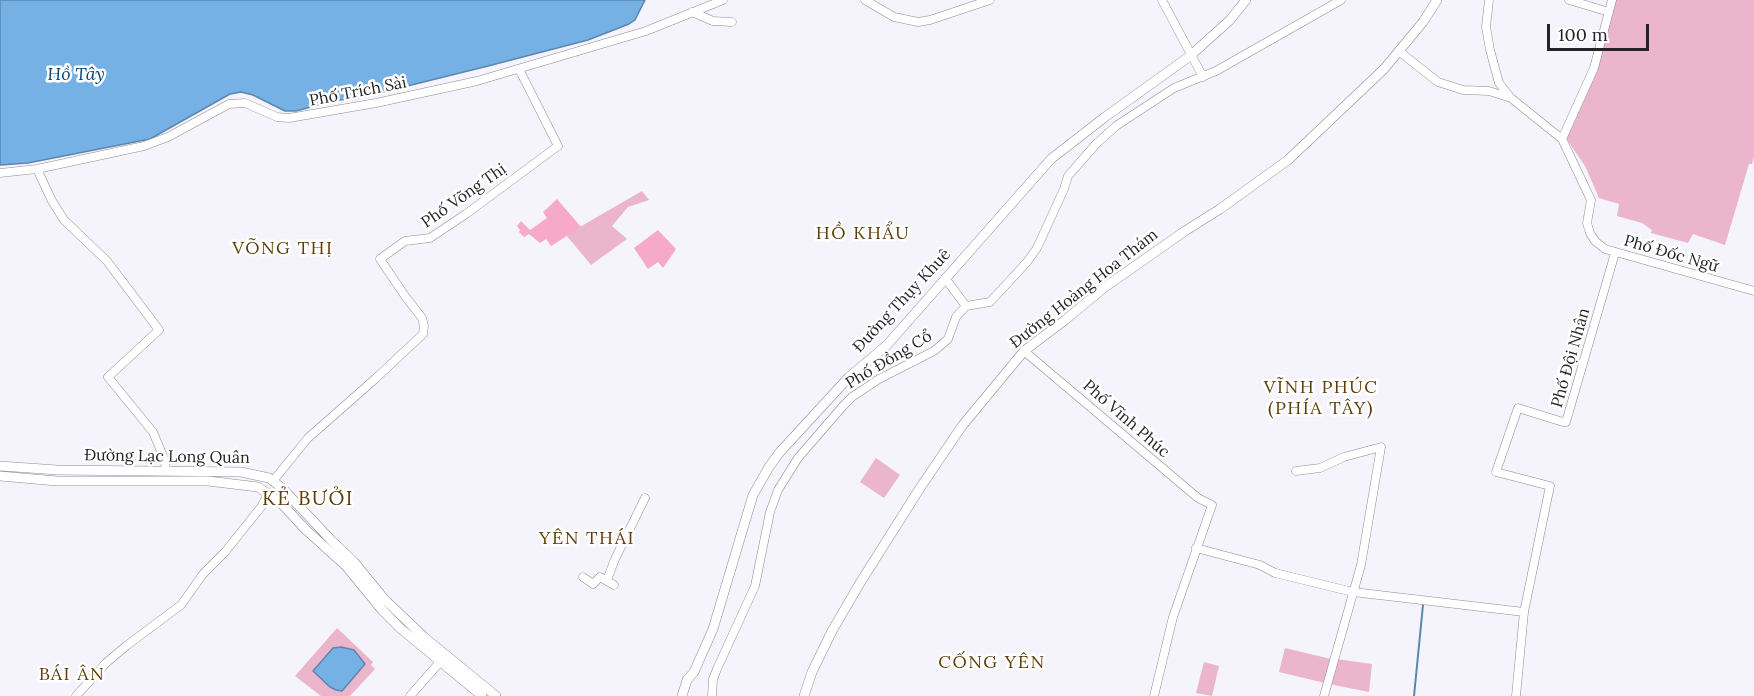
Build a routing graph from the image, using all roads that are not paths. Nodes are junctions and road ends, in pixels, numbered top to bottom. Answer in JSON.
{"nodes":[{"id":1,"x":723,"y":0,"type":"edge"},
{"id":2,"x":865,"y":0,"type":"edge"},
{"id":3,"x":990,"y":0,"type":"edge"},
{"id":4,"x":1162,"y":0,"type":"edge"},
{"id":5,"x":1246,"y":0,"type":"edge"},
{"id":6,"x":1341,"y":0,"type":"edge"},
{"id":7,"x":1437,"y":0,"type":"edge"},
{"id":8,"x":1490,"y":0,"type":"edge"},
{"id":9,"x":1569,"y":0,"type":"edge"},
{"id":10,"x":1612,"y":0,"type":"edge"},
{"id":11,"x":692,"y":12,"type":"junction"},
{"id":12,"x":1609,"y":12,"type":"junction"},
{"id":13,"x":732,"y":22,"type":"dead end"},
{"id":14,"x":1400,"y":52,"type":"junction"},
{"id":15,"x":1190,"y":56,"type":"junction"},
{"id":16,"x":519,"y":69,"type":"junction"},
{"id":17,"x":1203,"y":77,"type":"junction"},
{"id":18,"x":1511,"y":98,"type":"junction"},
{"id":19,"x":1562,"y":138,"type":"junction"},
{"id":20,"x":37,"y":169,"type":"junction"},
{"id":21,"x":0,"y":173,"type":"edge"},
{"id":22,"x":1615,"y":253,"type":"junction"},
{"id":23,"x":945,"y":278,"type":"junction"},
{"id":24,"x":1754,"y":291,"type":"edge"},
{"id":25,"x":966,"y":306,"type":"junction"},
{"id":26,"x":1024,"y":351,"type":"junction"},
{"id":27,"x":814,"y":414,"type":"junction"},
{"id":28,"x":827,"y":424,"type":"junction"},
{"id":29,"x":0,"y":466,"type":"edge"},
{"id":30,"x":146,"y":471,"type":"junction"},
{"id":31,"x":166,"y":471,"type":"junction"},
{"id":32,"x":1296,"y":471,"type":"dead end"},
{"id":33,"x":0,"y":476,"type":"edge"},
{"id":34,"x":147,"y":481,"type":"junction"},
{"id":35,"x":273,"y":481,"type":"junction"},
{"id":36,"x":268,"y":493,"type":"junction"},
{"id":37,"x":645,"y":498,"type":"dead end"},
{"id":38,"x":1196,"y":548,"type":"junction"},
{"id":39,"x":359,"y":574,"type":"junction"},
{"id":40,"x":583,"y":578,"type":"dead end"},
{"id":41,"x":1353,"y":592,"type":"junction"},
{"id":42,"x":1524,"y":612,"type":"junction"},
{"id":43,"x":421,"y":640,"type":"junction"},
{"id":44,"x":440,"y":662,"type":"junction"},
{"id":45,"x":475,"y":685,"type":"junction"},
{"id":46,"x":76,"y":696,"type":"edge"},
{"id":47,"x":410,"y":696,"type":"edge"},
{"id":48,"x":482,"y":696,"type":"edge"},
{"id":49,"x":496,"y":696,"type":"edge"},
{"id":50,"x":682,"y":696,"type":"edge"},
{"id":51,"x":712,"y":696,"type":"edge"},
{"id":52,"x":804,"y":696,"type":"edge"},
{"id":53,"x":1154,"y":696,"type":"edge"},
{"id":54,"x":1324,"y":696,"type":"edge"},
{"id":55,"x":1516,"y":696,"type":"edge"}],
"edges":[{"from":1,"to":11,"type":"street","name":"Phố Trích Sài"},
{"from":2,"to":3,"type":"street"},
{"from":4,"to":15,"type":"street"},
{"from":5,"to":15,"type":"main road","name":"Đường Thụy Khuê"},
{"from":6,"to":17,"type":"street"},
{"from":7,"to":14,"type":"main road","name":"Đường Hoàng Hoa Thám"},
{"from":8,"to":18,"type":"street"},
{"from":9,"to":12,"type":"street"},
{"from":10,"to":12,"type":"street"},
{"from":11,"to":13,"type":"street"},
{"from":11,"to":16,"type":"street","name":"Phố Trích Sài"},
{"from":12,"to":19,"type":"street"},
{"from":14,"to":18,"type":"street","name":"Phố Đốc Ngữ"},
{"from":14,"to":26,"type":"main road","name":"Đường Hoàng Hoa Thám"},
{"from":15,"to":17,"type":"street"},
{"from":15,"to":23,"type":"main road","name":"Đường Thụy Khuê"},
{"from":16,"to":20,"type":"street","name":"Phố Trích Sài"},
{"from":16,"to":35,"type":"street","name":"Phố Võng Thị"},
{"from":17,"to":25,"type":"street"},
{"from":18,"to":19,"type":"street","name":"Phố Đốc Ngữ"},
{"from":19,"to":22,"type":"street","name":"Phố Đốc Ngữ"},
{"from":20,"to":21,"type":"street","name":"Phố Trích Sài"},
{"from":20,"to":31,"type":"street"},
{"from":22,"to":24,"type":"street","name":"Phố Đốc Ngữ"},
{"from":22,"to":42,"type":"street","name":"Phố Đội Nhân"},
{"from":23,"to":25,"type":"street"},
{"from":23,"to":27,"type":"main road","name":"Đường Thụy Khuê"},
{"from":25,"to":28,"type":"street","name":"Phố Đồng Cổ"},
{"from":26,"to":38,"type":"street","name":"Phố Vĩnh Phúc"},
{"from":26,"to":52,"type":"main road","name":"Đường Hoàng Hoa Thám"},
{"from":27,"to":28,"type":"street"},
{"from":27,"to":50,"type":"main road","name":"Đường Thụy Khuê"},
{"from":28,"to":51,"type":"street","name":"Phố Đồng Cổ"},
{"from":29,"to":30,"type":"main road","name":"Đường Lạc Long Quân"},
{"from":30,"to":31,"type":"main road","name":"Đường Lạc Long Quân"},
{"from":30,"to":34,"type":"main road"},
{"from":31,"to":35,"type":"main road","name":"Đường Lạc Long Quân"},
{"from":32,"to":41,"type":"street"},
{"from":33,"to":34,"type":"main road","name":"Đường Lạc Long Quân"},
{"from":34,"to":36,"type":"main road","name":"Đường Lạc Long Quân"},
{"from":35,"to":39,"type":"main road","name":"Đường Lạc Long Quân"},
{"from":36,"to":39,"type":"main road","name":"Đường Lạc Long Quân"},
{"from":36,"to":46,"type":"street"},
{"from":37,"to":40,"type":"street"},
{"from":38,"to":41,"type":"street"},
{"from":38,"to":53,"type":"street"},
{"from":39,"to":43,"type":"main road","name":"Đường Lạc Long Quân"},
{"from":41,"to":42,"type":"street"},
{"from":41,"to":54,"type":"street"},
{"from":42,"to":55,"type":"street"},
{"from":43,"to":44,"type":"main road","name":"Đường Lạc Long Quân"},
{"from":43,"to":45,"type":"main road","name":"Đường Lạc Long Quân"},
{"from":44,"to":45,"type":"main road","name":"Đường Lạc Long Quân"},
{"from":44,"to":47,"type":"street"},
{"from":45,"to":48,"type":"main road","name":"Đường Lạc Long Quân"},
{"from":45,"to":49,"type":"main road","name":"Đường Lạc Long Quân"}]}
